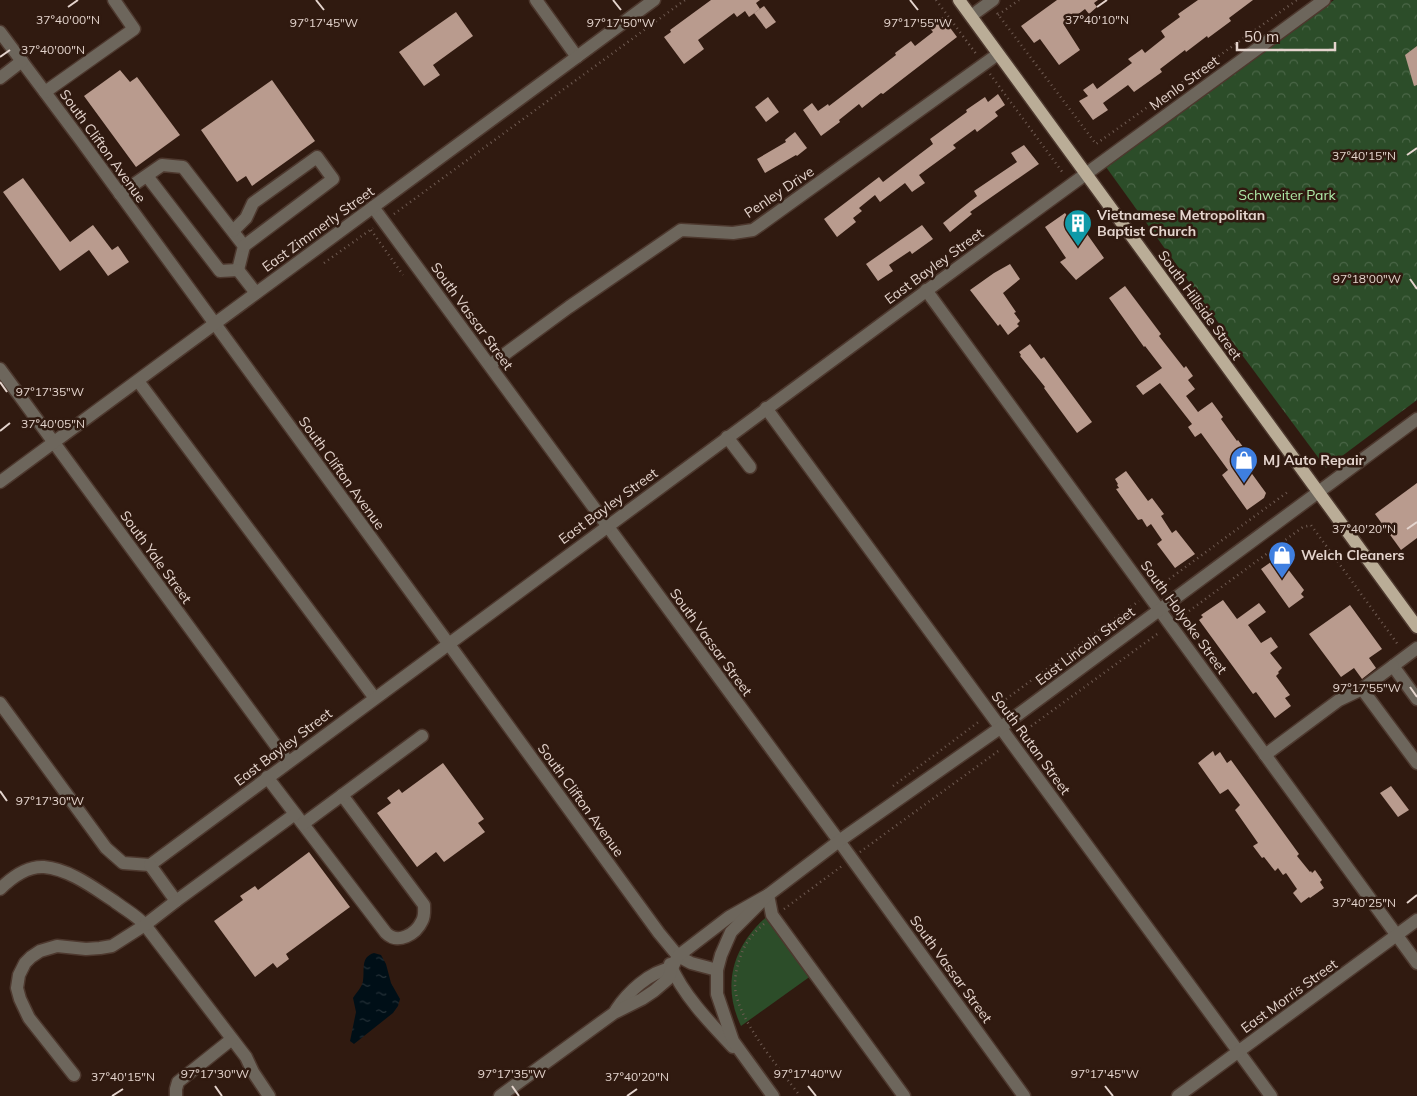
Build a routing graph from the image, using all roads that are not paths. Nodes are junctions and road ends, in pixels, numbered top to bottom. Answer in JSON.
{"nodes":[{"id":1,"x":114,"y":0,"type":"edge"},
{"id":2,"x":536,"y":0,"type":"edge"},
{"id":3,"x":654,"y":0,"type":"edge"},
{"id":4,"x":959,"y":0,"type":"edge"},
{"id":5,"x":1324,"y":0,"type":"edge"},
{"id":6,"x":991,"y":2,"type":"edge"},
{"id":7,"x":971,"y":16,"type":"junction"},
{"id":8,"x":0,"y":32,"type":"edge"},
{"id":9,"x":4,"y":46,"type":"edge"},
{"id":10,"x":998,"y":54,"type":"junction"},
{"id":11,"x":577,"y":57,"type":"junction"},
{"id":12,"x":22,"y":61,"type":"junction"},
{"id":13,"x":0,"y":78,"type":"edge"},
{"id":14,"x":45,"y":92,"type":"junction"},
{"id":15,"x":1086,"y":173,"type":"junction"},
{"id":16,"x":147,"y":176,"type":"junction"},
{"id":17,"x":120,"y":194,"type":"junction"},
{"id":18,"x":373,"y":207,"type":"junction"},
{"id":19,"x":233,"y":232,"type":"junction"},
{"id":20,"x":244,"y":246,"type":"junction"},
{"id":21,"x":238,"y":270,"type":"junction"},
{"id":22,"x":926,"y":290,"type":"junction"},
{"id":23,"x":256,"y":293,"type":"junction"},
{"id":24,"x":214,"y":324,"type":"junction"},
{"id":25,"x":490,"y":365,"type":"junction"},
{"id":26,"x":0,"y":370,"type":"edge"},
{"id":27,"x":138,"y":381,"type":"junction"},
{"id":28,"x":766,"y":408,"type":"junction"},
{"id":29,"x":1417,"y":419,"type":"edge"},
{"id":30,"x":727,"y":437,"type":"junction"},
{"id":31,"x":54,"y":443,"type":"junction"},
{"id":32,"x":750,"y":467,"type":"dead end"},
{"id":33,"x":0,"y":482,"type":"edge"},
{"id":34,"x":1318,"y":492,"type":"junction"},
{"id":35,"x":607,"y":526,"type":"junction"},
{"id":36,"x":1160,"y":609,"type":"junction"},
{"id":37,"x":1417,"y":627,"type":"edge"},
{"id":38,"x":448,"y":643,"type":"junction"},
{"id":39,"x":1417,"y":648,"type":"edge"},
{"id":40,"x":1393,"y":666,"type":"junction"},
{"id":41,"x":1362,"y":690,"type":"junction"},
{"id":42,"x":374,"y":697,"type":"junction"},
{"id":43,"x":1417,"y":699,"type":"edge"},
{"id":44,"x":0,"y":703,"type":"edge"},
{"id":45,"x":1000,"y":728,"type":"junction"},
{"id":46,"x":422,"y":736,"type":"dead end"},
{"id":47,"x":1265,"y":754,"type":"junction"},
{"id":48,"x":288,"y":762,"type":"junction"},
{"id":49,"x":1417,"y":763,"type":"edge"},
{"id":50,"x":267,"y":777,"type":"junction"},
{"id":51,"x":342,"y":795,"type":"junction"},
{"id":52,"x":299,"y":819,"type":"junction"},
{"id":53,"x":839,"y":841,"type":"junction"},
{"id":54,"x":150,"y":864,"type":"junction"},
{"id":55,"x":0,"y":889,"type":"edge"},
{"id":56,"x":768,"y":895,"type":"junction"},
{"id":57,"x":176,"y":901,"type":"junction"},
{"id":58,"x":1417,"y":920,"type":"edge"},
{"id":59,"x":145,"y":925,"type":"junction"},
{"id":60,"x":658,"y":933,"type":"junction"},
{"id":61,"x":1397,"y":935,"type":"junction"},
{"id":62,"x":678,"y":956,"type":"junction"},
{"id":63,"x":1417,"y":963,"type":"edge"},
{"id":64,"x":672,"y":968,"type":"junction"},
{"id":65,"x":717,"y":970,"type":"junction"},
{"id":66,"x":232,"y":1039,"type":"junction"},
{"id":67,"x":1238,"y":1052,"type":"junction"},
{"id":68,"x":747,"y":1061,"type":"junction"},
{"id":69,"x":74,"y":1075,"type":"dead end"},
{"id":70,"x":176,"y":1096,"type":"edge"},
{"id":71,"x":268,"y":1096,"type":"edge"},
{"id":72,"x":500,"y":1096,"type":"edge"},
{"id":73,"x":773,"y":1096,"type":"edge"},
{"id":74,"x":904,"y":1096,"type":"edge"},
{"id":75,"x":1024,"y":1096,"type":"edge"},
{"id":76,"x":1178,"y":1096,"type":"edge"},
{"id":77,"x":1271,"y":1096,"type":"edge"}],
"edges":[{"from":1,"to":14,"type":"street"},
{"from":2,"to":11,"type":"street"},
{"from":3,"to":11,"type":"street","name":"East Zimmerly Street"},
{"from":4,"to":7,"type":"main road","name":"South Hillside Street"},
{"from":5,"to":15,"type":"street","name":"Menlo Street"},
{"from":6,"to":7,"type":"street"},
{"from":7,"to":10,"type":"main road","name":"South Hillside Street"},
{"from":8,"to":9,"type":"street","name":"South Clifton Avenue"},
{"from":9,"to":12,"type":"street","name":"South Clifton Avenue"},
{"from":10,"to":15,"type":"main road","name":"South Hillside Street"},
{"from":10,"to":25,"type":"street","name":"Penley Drive"},
{"from":11,"to":18,"type":"street","name":"East Zimmerly Street"},
{"from":12,"to":13,"type":"street"},
{"from":12,"to":14,"type":"street","name":"South Clifton Avenue"},
{"from":14,"to":17,"type":"street","name":"South Clifton Avenue"},
{"from":15,"to":22,"type":"street","name":"East Bayley Street"},
{"from":15,"to":34,"type":"main road","name":"South Hillside Street"},
{"from":16,"to":17,"type":"street"},
{"from":16,"to":19,"type":"street"},
{"from":16,"to":21,"type":"street"},
{"from":17,"to":24,"type":"street","name":"South Clifton Avenue"},
{"from":18,"to":23,"type":"street","name":"East Zimmerly Street"},
{"from":18,"to":25,"type":"street","name":"South Vassar Street"},
{"from":19,"to":20,"type":"street"},
{"from":19,"to":20,"type":"street"},
{"from":20,"to":21,"type":"street"},
{"from":21,"to":23,"type":"street"},
{"from":22,"to":28,"type":"street","name":"East Bayley Street"},
{"from":22,"to":36,"type":"street","name":"South Holyoke Street"},
{"from":23,"to":24,"type":"street","name":"East Zimmerly Street"},
{"from":24,"to":27,"type":"street","name":"East Zimmerly Street"},
{"from":24,"to":38,"type":"street","name":"South Clifton Avenue"},
{"from":25,"to":35,"type":"street","name":"South Vassar Street"},
{"from":26,"to":31,"type":"street","name":"South Yale Street"},
{"from":27,"to":31,"type":"street","name":"East Zimmerly Street"},
{"from":27,"to":42,"type":"street"},
{"from":28,"to":30,"type":"street","name":"East Bayley Street"},
{"from":28,"to":45,"type":"street","name":"South Rutan Street"},
{"from":29,"to":34,"type":"street","name":"East Lincoln Street"},
{"from":30,"to":32,"type":"street"},
{"from":30,"to":35,"type":"street","name":"East Bayley Street"},
{"from":31,"to":33,"type":"street","name":"East Zimmerly Street"},
{"from":31,"to":48,"type":"street","name":"South Yale Street"},
{"from":34,"to":36,"type":"street","name":"East Lincoln Street"},
{"from":34,"to":37,"type":"main road","name":"South Hillside Street"},
{"from":35,"to":38,"type":"street","name":"East Bayley Street"},
{"from":35,"to":53,"type":"street","name":"South Vassar Street"},
{"from":36,"to":45,"type":"street","name":"East Lincoln Street"},
{"from":36,"to":47,"type":"street","name":"South Holyoke Street"},
{"from":38,"to":42,"type":"street","name":"East Bayley Street"},
{"from":38,"to":60,"type":"street","name":"South Clifton Avenue"},
{"from":39,"to":40,"type":"street"},
{"from":40,"to":41,"type":"street"},
{"from":40,"to":43,"type":"street"},
{"from":41,"to":47,"type":"street"},
{"from":41,"to":49,"type":"street"},
{"from":42,"to":48,"type":"street","name":"East Bayley Street"},
{"from":44,"to":54,"type":"street"},
{"from":45,"to":53,"type":"street","name":"East Lincoln Street"},
{"from":45,"to":67,"type":"street","name":"South Rutan Street"},
{"from":46,"to":51,"type":"street"},
{"from":47,"to":61,"type":"street","name":"South Holyoke Street"},
{"from":48,"to":50,"type":"street","name":"East Bayley Street"},
{"from":50,"to":52,"type":"street"},
{"from":50,"to":54,"type":"street","name":"East Bayley Street"},
{"from":51,"to":52,"type":"street"},
{"from":51,"to":52,"type":"street"},
{"from":52,"to":57,"type":"street"},
{"from":53,"to":56,"type":"street","name":"East Lincoln Street"},
{"from":53,"to":75,"type":"street","name":"South Vassar Street"},
{"from":54,"to":57,"type":"street"},
{"from":55,"to":59,"type":"street"},
{"from":56,"to":62,"type":"street","name":"East Lincoln Street"},
{"from":56,"to":65,"type":"street","name":"East Lincoln Street"},
{"from":56,"to":74,"type":"street"},
{"from":57,"to":59,"type":"street"},
{"from":58,"to":61,"type":"street","name":"East Morris Street"},
{"from":59,"to":66,"type":"street"},
{"from":59,"to":69,"type":"street"},
{"from":60,"to":62,"type":"street","name":"South Clifton Avenue"},
{"from":60,"to":64,"type":"street","name":"South Clifton Avenue"},
{"from":61,"to":63,"type":"street","name":"South Holyoke Street"},
{"from":61,"to":67,"type":"street","name":"East Morris Street"},
{"from":62,"to":64,"type":"street","name":"East Lincoln Street"},
{"from":62,"to":65,"type":"street","name":"South Clifton Avenue"},
{"from":64,"to":68,"type":"street","name":"South Clifton Avenue"},
{"from":64,"to":72,"type":"street"},
{"from":65,"to":68,"type":"street","name":"South Clifton Avenue"},
{"from":66,"to":70,"type":"street"},
{"from":66,"to":71,"type":"street"},
{"from":67,"to":76,"type":"street","name":"East Morris Street"},
{"from":67,"to":77,"type":"street","name":"South Rutan Street"},
{"from":68,"to":73,"type":"street","name":"South Clifton Avenue"}]}
